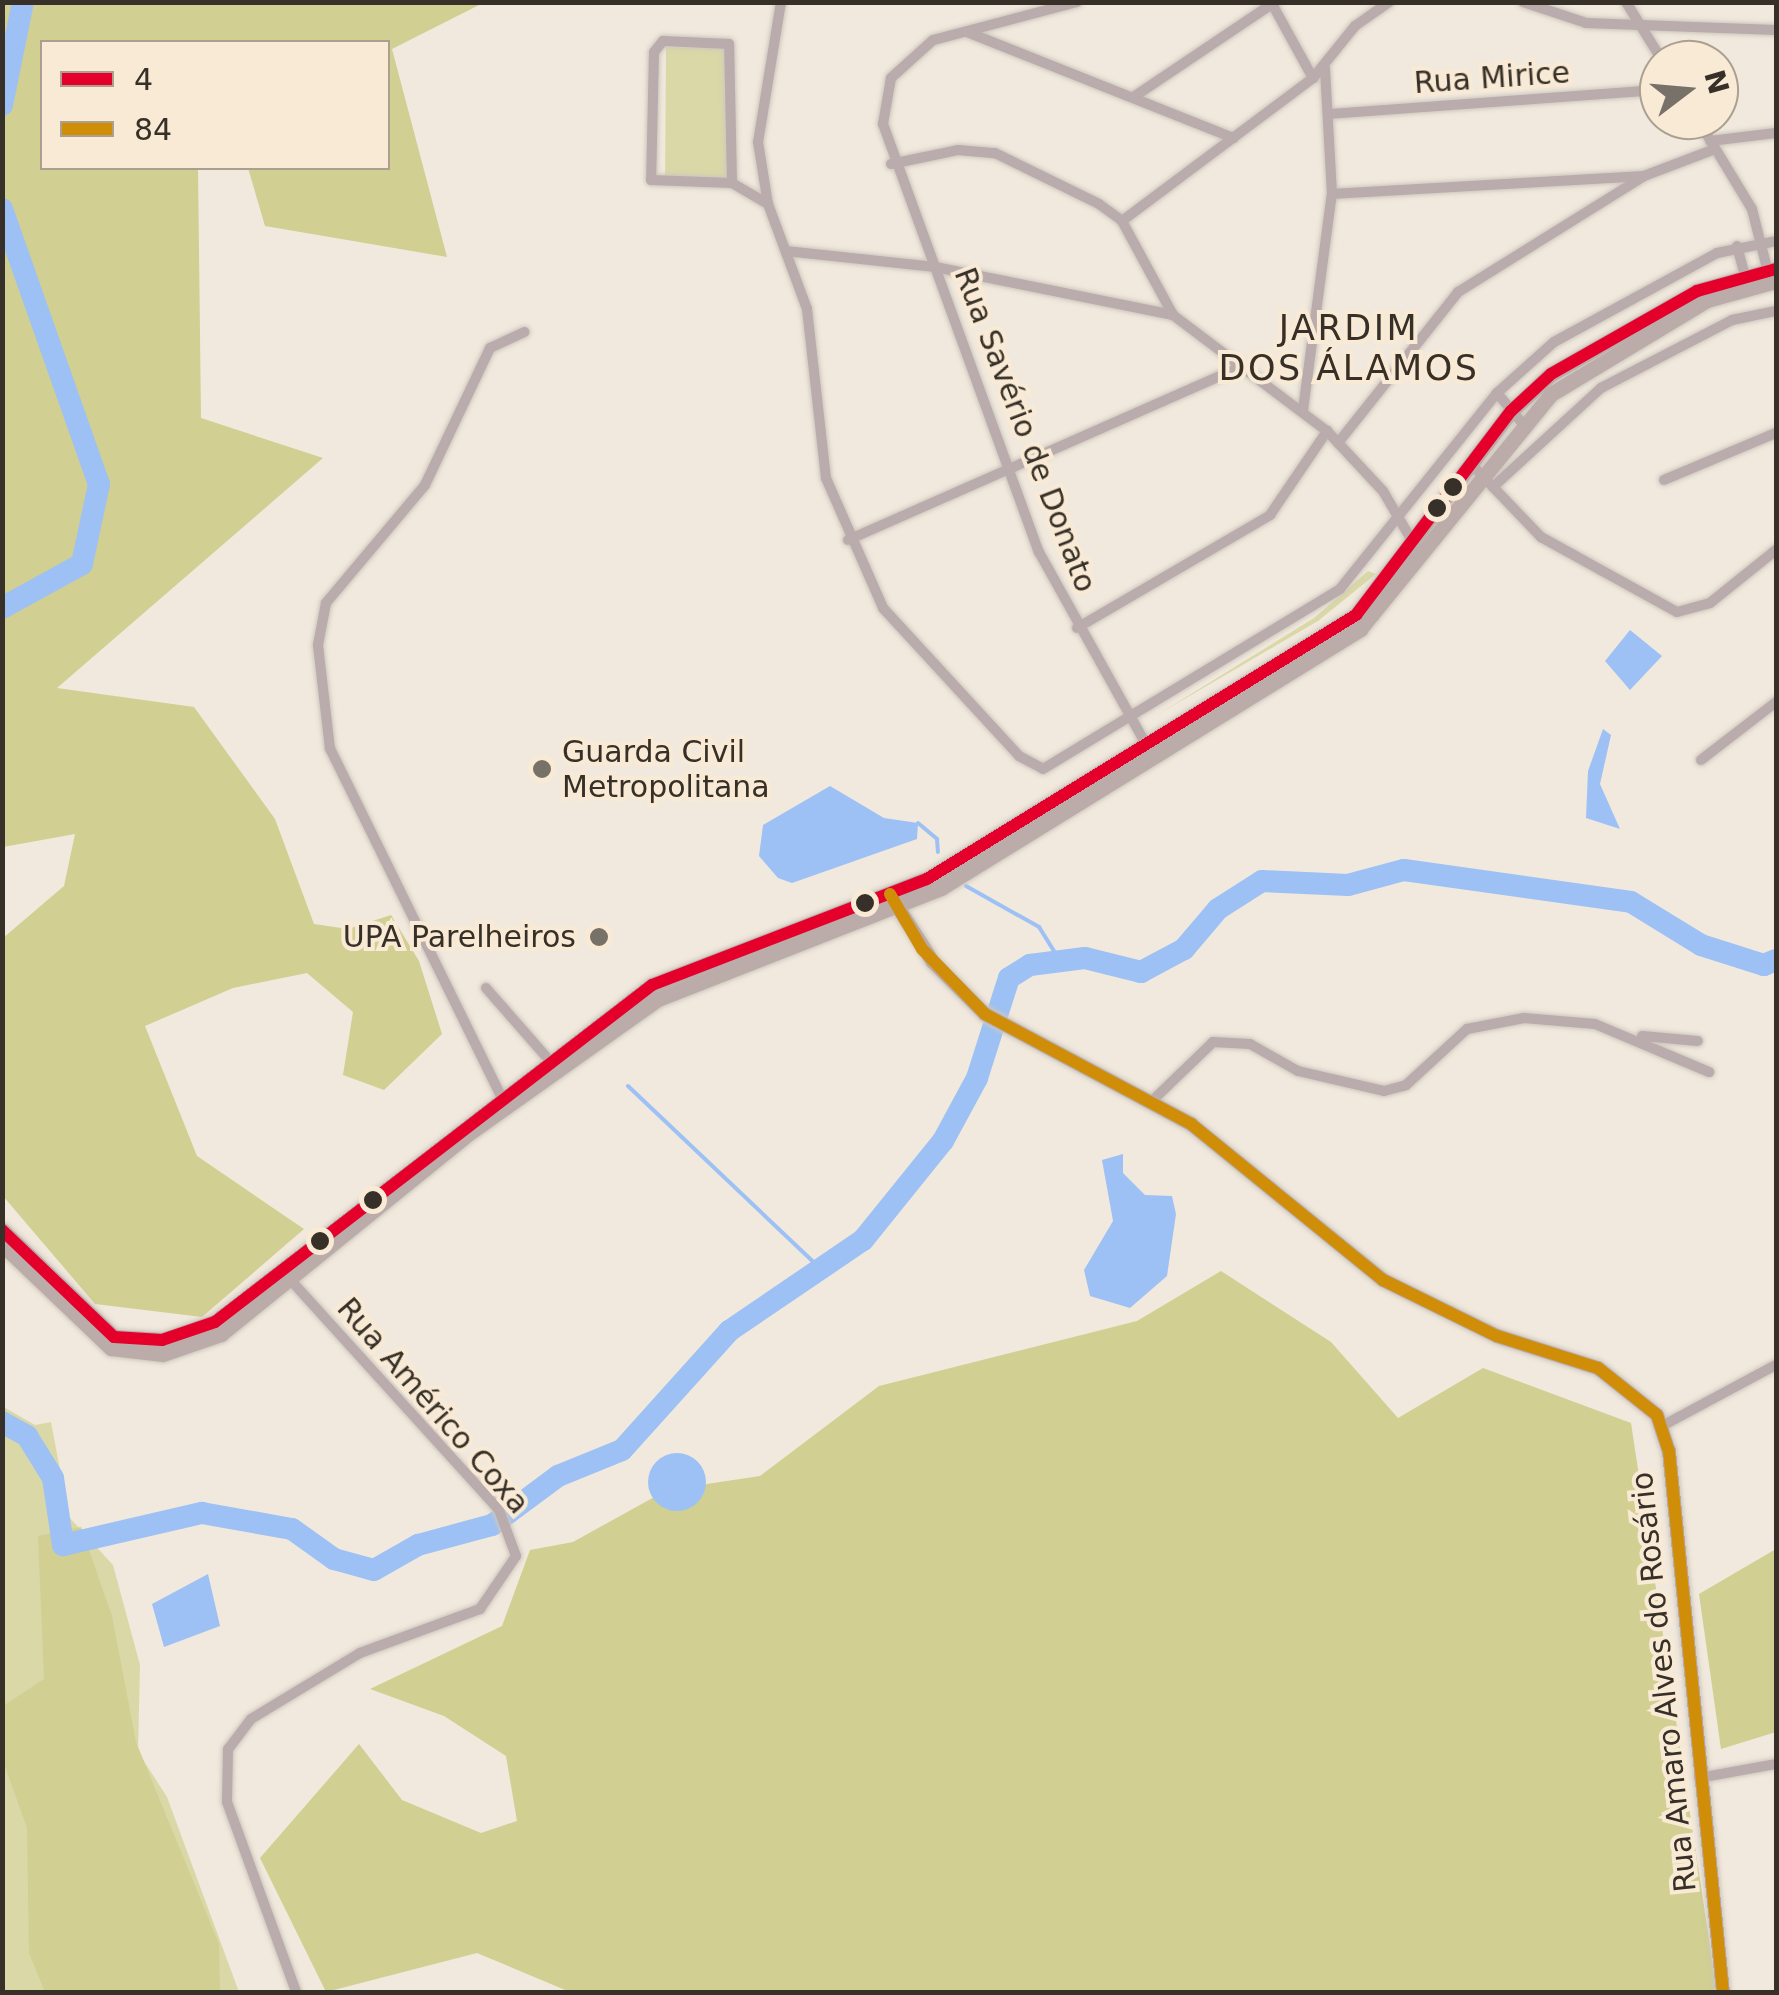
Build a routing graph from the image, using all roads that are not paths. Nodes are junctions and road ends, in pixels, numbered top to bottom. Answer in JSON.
{"nodes":[{"id":1,"x":781,"y":2,"type":"edge"},
{"id":2,"x":1077,"y":2,"type":"edge"},
{"id":3,"x":1390,"y":2,"type":"edge"},
{"id":4,"x":1523,"y":2,"type":"edge"},
{"id":5,"x":1626,"y":2,"type":"edge"},
{"id":6,"x":1273,"y":3,"type":"edge"},
{"id":7,"x":1639,"y":24,"type":"junction"},
{"id":8,"x":1776,"y":30,"type":"edge"},
{"id":9,"x":967,"y":32,"type":"junction"},
{"id":10,"x":1649,"y":40,"type":"edge"},
{"id":11,"x":1326,"y":68,"type":"junction"},
{"id":12,"x":1314,"y":78,"type":"junction"},
{"id":13,"x":1639,"y":91,"type":"edge"},
{"id":14,"x":1135,"y":96,"type":"junction"},
{"id":15,"x":1329,"y":114,"type":"junction"},
{"id":16,"x":1776,"y":133,"type":"edge"},
{"id":17,"x":1234,"y":138,"type":"junction"},
{"id":18,"x":1710,"y":140,"type":"edge"},
{"id":19,"x":1713,"y":145,"type":"junction"},
{"id":20,"x":891,"y":164,"type":"junction"},
{"id":21,"x":1644,"y":176,"type":"junction"},
{"id":22,"x":732,"y":183,"type":"junction"},
{"id":23,"x":1332,"y":194,"type":"junction"},
{"id":24,"x":768,"y":204,"type":"junction"},
{"id":25,"x":1122,"y":221,"type":"junction"},
{"id":26,"x":1776,"y":241,"type":"edge"},
{"id":27,"x":1761,"y":242,"type":"junction"},
{"id":28,"x":1737,"y":246,"type":"junction"},
{"id":29,"x":786,"y":251,"type":"junction"},
{"id":30,"x":935,"y":266,"type":"junction"},
{"id":31,"x":1773,"y":275,"type":"edge"},
{"id":32,"x":1745,"y":278,"type":"junction"},
{"id":33,"x":1776,"y":311,"type":"edge"},
{"id":34,"x":1172,"y":315,"type":"junction"},
{"id":35,"x":524,"y":332,"type":"dead end"},
{"id":36,"x":1238,"y":368,"type":"junction"},
{"id":37,"x":1496,"y":393,"type":"junction"},
{"id":38,"x":1303,"y":410,"type":"junction"},
{"id":39,"x":1511,"y":411,"type":"junction"},
{"id":40,"x":1523,"y":424,"type":"junction"},
{"id":41,"x":1326,"y":430,"type":"junction"},
{"id":42,"x":1776,"y":434,"type":"edge"},
{"id":43,"x":1338,"y":444,"type":"junction"},
{"id":44,"x":1010,"y":468,"type":"junction"},
{"id":45,"x":1479,"y":477,"type":"junction"},
{"id":46,"x":1664,"y":480,"type":"dead end"},
{"id":47,"x":1398,"y":522,"type":"junction"},
{"id":48,"x":848,"y":540,"type":"junction"},
{"id":49,"x":1419,"y":550,"type":"junction"},
{"id":50,"x":1776,"y":550,"type":"edge"},
{"id":51,"x":1077,"y":628,"type":"junction"},
{"id":52,"x":1776,"y":702,"type":"edge"},
{"id":53,"x":1129,"y":721,"type":"junction"},
{"id":54,"x":1151,"y":754,"type":"junction"},
{"id":55,"x":1702,"y":760,"type":"dead end"},
{"id":56,"x":893,"y":900,"type":"junction"},
{"id":57,"x":486,"y":988,"type":"dead end"},
{"id":58,"x":1631,"y":1034,"type":"junction"},
{"id":59,"x":1698,"y":1041,"type":"dead end"},
{"id":60,"x":550,"y":1060,"type":"junction"},
{"id":61,"x":1709,"y":1072,"type":"dead end"},
{"id":62,"x":500,"y":1094,"type":"junction"},
{"id":63,"x":1153,"y":1100,"type":"junction"},
{"id":64,"x":469,"y":1126,"type":"junction"},
{"id":65,"x":2,"y":1230,"type":"edge"},
{"id":66,"x":2,"y":1244,"type":"edge"},
{"id":67,"x":287,"y":1275,"type":"junction"},
{"id":68,"x":1776,"y":1364,"type":"edge"},
{"id":69,"x":1662,"y":1426,"type":"junction"},
{"id":70,"x":1776,"y":1764,"type":"edge"},
{"id":71,"x":1698,"y":1778,"type":"junction"},
{"id":72,"x":296,"y":1992,"type":"edge"},
{"id":73,"x":1723,"y":1992,"type":"edge"}],
"edges":[{"from":1,"to":24,"type":"street"},
{"from":2,"to":9,"type":"street","name":"Rua Savério de Donato"},
{"from":3,"to":11,"type":"street"},
{"from":4,"to":7,"type":"street"},
{"from":5,"to":7,"type":"street"},
{"from":6,"to":12,"type":"street"},
{"from":6,"to":14,"type":"street"},
{"from":7,"to":8,"type":"street"},
{"from":7,"to":10,"type":"street"},
{"from":9,"to":14,"type":"street"},
{"from":9,"to":20,"type":"street","name":"Rua Savério de Donato"},
{"from":11,"to":12,"type":"street"},
{"from":11,"to":15,"type":"street"},
{"from":12,"to":17,"type":"street"},
{"from":13,"to":15,"type":"street","name":"Rua Mirice"},
{"from":14,"to":17,"type":"street"},
{"from":15,"to":23,"type":"street"},
{"from":16,"to":19,"type":"street"},
{"from":17,"to":25,"type":"street"},
{"from":18,"to":19,"type":"street"},
{"from":19,"to":21,"type":"street"},
{"from":19,"to":27,"type":"street"},
{"from":20,"to":25,"type":"street"},
{"from":20,"to":30,"type":"street","name":"Rua Savério de Donato"},
{"from":21,"to":23,"type":"street"},
{"from":21,"to":43,"type":"street"},
{"from":22,"to":22,"type":"street"},
{"from":22,"to":24,"type":"street"},
{"from":23,"to":38,"type":"street"},
{"from":24,"to":29,"type":"street"},
{"from":25,"to":34,"type":"street"},
{"from":26,"to":27,"type":"street"},
{"from":27,"to":28,"type":"street"},
{"from":27,"to":31,"type":"street"},
{"from":28,"to":32,"type":"street"},
{"from":28,"to":37,"type":"street"},
{"from":29,"to":30,"type":"street"},
{"from":29,"to":48,"type":"street"},
{"from":30,"to":34,"type":"street"},
{"from":30,"to":44,"type":"street","name":"Rua Savério de Donato"},
{"from":31,"to":32,"type":"main road"},
{"from":32,"to":39,"type":"main road"},
{"from":32,"to":40,"type":"main road"},
{"from":33,"to":45,"type":"street"},
{"from":34,"to":36,"type":"street"},
{"from":35,"to":62,"type":"street"},
{"from":36,"to":38,"type":"street"},
{"from":36,"to":44,"type":"street"},
{"from":37,"to":39,"type":"street"},
{"from":37,"to":47,"type":"street"},
{"from":38,"to":41,"type":"street"},
{"from":39,"to":40,"type":"street"},
{"from":39,"to":45,"type":"main road"},
{"from":40,"to":45,"type":"main road"},
{"from":41,"to":43,"type":"street"},
{"from":41,"to":51,"type":"street"},
{"from":42,"to":46,"type":"street"},
{"from":43,"to":47,"type":"street"},
{"from":44,"to":48,"type":"street"},
{"from":44,"to":51,"type":"street","name":"Rua Savério de Donato"},
{"from":45,"to":49,"type":"main road"},
{"from":45,"to":50,"type":"street"},
{"from":47,"to":49,"type":"street"},
{"from":47,"to":53,"type":"street"},
{"from":48,"to":53,"type":"street"},
{"from":49,"to":54,"type":"main road"},
{"from":51,"to":53,"type":"street","name":"Rua Savério de Donato"},
{"from":52,"to":55,"type":"street"},
{"from":53,"to":54,"type":"street","name":"Rua Savério de Donato"},
{"from":54,"to":56,"type":"main road"},
{"from":56,"to":60,"type":"main road"},
{"from":56,"to":63,"type":"street","name":"Rua Amaro Alves do Rosário"},
{"from":56,"to":64,"type":"main road"},
{"from":57,"to":60,"type":"street"},
{"from":58,"to":59,"type":"street"},
{"from":58,"to":61,"type":"street"},
{"from":58,"to":63,"type":"street"},
{"from":60,"to":62,"type":"main road"},
{"from":62,"to":64,"type":"main road"},
{"from":63,"to":69,"type":"street","name":"Rua Amaro Alves do Rosário"},
{"from":64,"to":67,"type":"main road"},
{"from":65,"to":67,"type":"main road"},
{"from":66,"to":67,"type":"main road"},
{"from":67,"to":72,"type":"street","name":"Rua Américo Coxa"},
{"from":68,"to":69,"type":"street"},
{"from":69,"to":71,"type":"street","name":"Rua Amaro Alves do Rosário"},
{"from":70,"to":71,"type":"street"},
{"from":71,"to":73,"type":"street","name":"Rua Amaro Alves do Rosário"}]}
